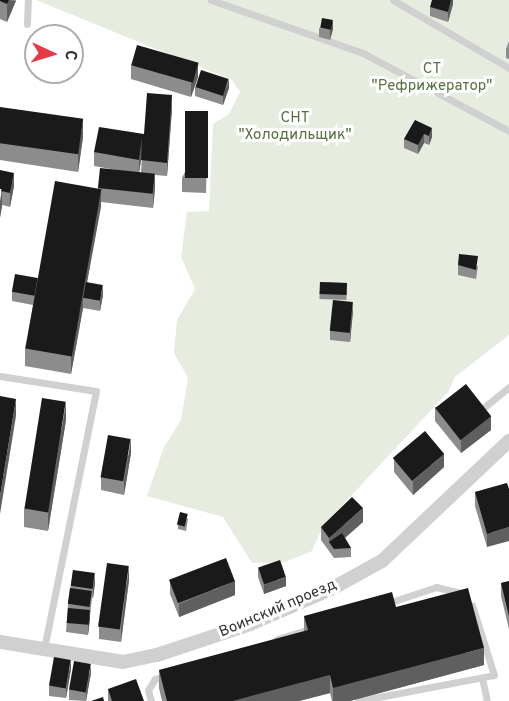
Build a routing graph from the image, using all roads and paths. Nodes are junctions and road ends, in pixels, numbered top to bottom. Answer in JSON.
{"nodes":[{"id":1,"x":28,"y":0,"type":"edge"},
{"id":2,"x":211,"y":0,"type":"edge"},
{"id":3,"x":393,"y":0,"type":"edge"},
{"id":4,"x":27,"y":24,"type":"dead end"},
{"id":5,"x":509,"y":68,"type":"edge"},
{"id":6,"x":509,"y":130,"type":"edge"},
{"id":7,"x":0,"y":376,"type":"edge"},
{"id":8,"x":509,"y":387,"type":"edge"},
{"id":9,"x":482,"y":409,"type":"edge"},
{"id":10,"x":509,"y":441,"type":"edge"},
{"id":11,"x":380,"y":605,"type":"edge"},
{"id":12,"x":324,"y":624,"type":"edge"},
{"id":13,"x":0,"y":642,"type":"edge"},
{"id":14,"x":268,"y":642,"type":"edge"},
{"id":15,"x":44,"y":650,"type":"junction"},
{"id":16,"x":178,"y":672,"type":"edge"},
{"id":17,"x":483,"y":678,"type":"junction"},
{"id":18,"x":151,"y":701,"type":"edge"},
{"id":19,"x":358,"y":701,"type":"edge"},
{"id":20,"x":487,"y":701,"type":"edge"}],
"edges":[{"from":1,"to":4,"type":"lane"},
{"from":2,"to":6,"type":"lane"},
{"from":3,"to":5,"type":"lane"},
{"from":7,"to":15,"type":"lane"},
{"from":8,"to":9,"type":"lane"},
{"from":10,"to":15,"type":"street","name":"Воинский проезд"},
{"from":11,"to":17,"type":"lane"},
{"from":12,"to":14,"type":"lane"},
{"from":13,"to":15,"type":"street","name":"Воинский проезд"},
{"from":16,"to":18,"type":"lane"},
{"from":17,"to":19,"type":"lane"},
{"from":17,"to":20,"type":"lane"}]}
